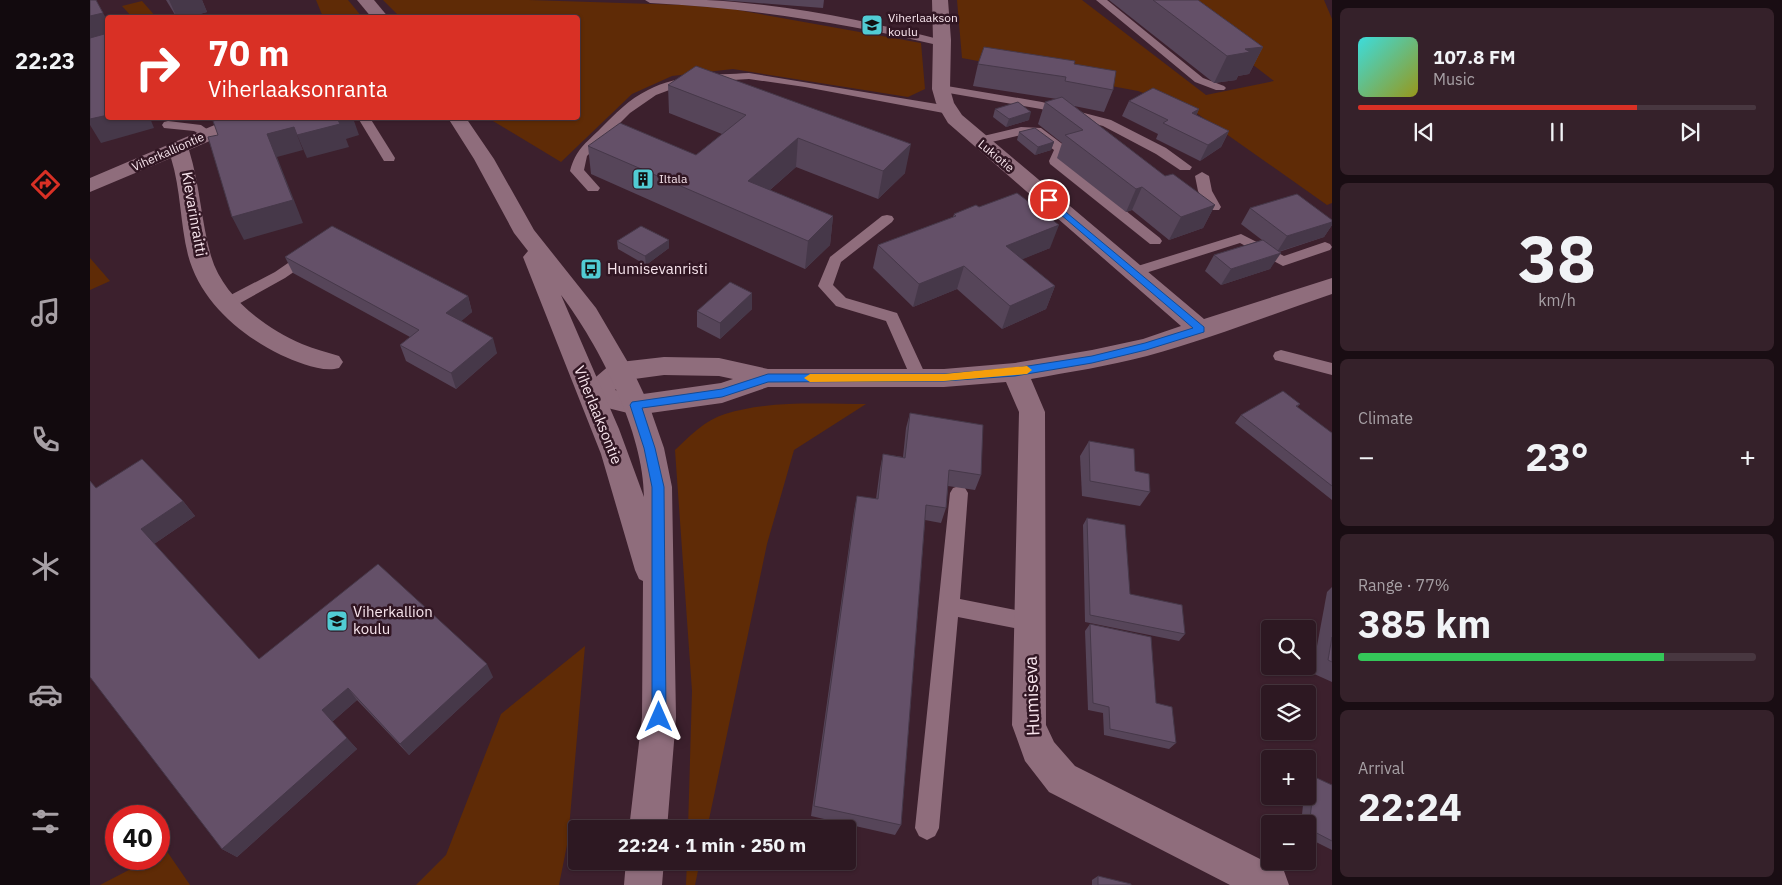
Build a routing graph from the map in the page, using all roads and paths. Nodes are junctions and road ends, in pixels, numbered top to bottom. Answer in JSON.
{"nodes":[{"id":1,"x":365,"y":0,"type":"edge"},
{"id":2,"x":650,"y":0,"type":"edge"},
{"id":3,"x":940,"y":0,"type":"edge"},
{"id":4,"x":1101,"y":0,"type":"edge"},
{"id":5,"x":701,"y":1,"type":"edge"},
{"id":6,"x":379,"y":15,"type":"edge"},
{"id":7,"x":942,"y":43,"type":"junction"},
{"id":8,"x":1220,"y":88,"type":"dead end"},
{"id":9,"x":941,"y":89,"type":"junction"},
{"id":10,"x":949,"y":110,"type":"junction"},
{"id":11,"x":241,"y":120,"type":"edge"},
{"id":12,"x":365,"y":120,"type":"edge"},
{"id":13,"x":458,"y":120,"type":"edge"},
{"id":14,"x":168,"y":125,"type":"dead end"},
{"id":15,"x":208,"y":134,"type":"junction"},
{"id":16,"x":979,"y":141,"type":"junction"},
{"id":17,"x":178,"y":148,"type":"junction"},
{"id":18,"x":389,"y":158,"type":"dead end"},
{"id":19,"x":1185,"y":167,"type":"dead end"},
{"id":20,"x":1202,"y":176,"type":"dead end"},
{"id":21,"x":90,"y":186,"type":"edge"},
{"id":22,"x":593,"y":188,"type":"dead end"},
{"id":23,"x":1214,"y":206,"type":"edge"},
{"id":24,"x":887,"y":219,"type":"dead end"},
{"id":25,"x":526,"y":233,"type":"junction"},
{"id":26,"x":1155,"y":241,"type":"dead end"},
{"id":27,"x":1325,"y":246,"type":"dead end"},
{"id":28,"x":318,"y":248,"type":"edge"},
{"id":29,"x":1133,"y":272,"type":"junction"},
{"id":30,"x":1332,"y":286,"type":"edge"},
{"id":31,"x":228,"y":302,"type":"junction"},
{"id":32,"x":1201,"y":330,"type":"junction"},
{"id":33,"x":1281,"y":356,"type":"dead end"},
{"id":34,"x":330,"y":362,"type":"dead end"},
{"id":35,"x":1332,"y":369,"type":"edge"},
{"id":36,"x":620,"y":371,"type":"junction"},
{"id":37,"x":1015,"y":372,"type":"junction"},
{"id":38,"x":768,"y":378,"type":"junction"},
{"id":39,"x":919,"y":378,"type":"junction"},
{"id":40,"x":592,"y":395,"type":"junction"},
{"id":41,"x":636,"y":405,"type":"junction"},
{"id":42,"x":959,"y":493,"type":"dead end"},
{"id":43,"x":659,"y":600,"type":"junction"},
{"id":44,"x":949,"y":606,"type":"junction"},
{"id":45,"x":1030,"y":622,"type":"junction"},
{"id":46,"x":649,"y":820,"type":"edge"},
{"id":47,"x":927,"y":828,"type":"dead end"},
{"id":48,"x":644,"y":870,"type":"edge"},
{"id":49,"x":643,"y":885,"type":"edge"},
{"id":50,"x":1270,"y":885,"type":"edge"}],
"edges":[{"from":1,"to":6,"type":"street"},
{"from":2,"to":5,"type":"lane"},
{"from":3,"to":7,"type":"street","name":"Lukiotie"},
{"from":4,"to":8,"type":"lane"},
{"from":5,"to":7,"type":"lane"},
{"from":7,"to":9,"type":"street","name":"Lukiotie"},
{"from":9,"to":10,"type":"street","name":"Lukiotie"},
{"from":9,"to":19,"type":"lane"},
{"from":10,"to":16,"type":"street","name":"Lukiotie"},
{"from":10,"to":22,"type":"lane"},
{"from":11,"to":15,"type":"street","name":"Viherkalliontie"},
{"from":12,"to":18,"type":"lane"},
{"from":13,"to":25,"type":"street","name":"Viherlaaksontie"},
{"from":14,"to":15,"type":"lane"},
{"from":15,"to":17,"type":"street","name":"Viherkalliontie"},
{"from":16,"to":26,"type":"lane"},
{"from":16,"to":29,"type":"street","name":"Lukiotie"},
{"from":17,"to":21,"type":"street","name":"Viherkalliontie"},
{"from":17,"to":31,"type":"street","name":"Kievarinraitti"},
{"from":20,"to":23,"type":"lane"},
{"from":24,"to":39,"type":"lane"},
{"from":25,"to":36,"type":"street","name":"Viherlaaksontie"},
{"from":25,"to":40,"type":"street","name":"Viherlaaksontie"},
{"from":27,"to":29,"type":"lane"},
{"from":28,"to":31,"type":"lane"},
{"from":29,"to":32,"type":"street","name":"Lukiotie"},
{"from":30,"to":32,"type":"street"},
{"from":31,"to":34,"type":"street","name":"Kievarinraitti"},
{"from":32,"to":37,"type":"street"},
{"from":33,"to":35,"type":"lane"},
{"from":36,"to":38,"type":"street"},
{"from":36,"to":40,"type":"street"},
{"from":36,"to":41,"type":"street","name":"Viherlaaksontie"},
{"from":37,"to":39,"type":"street"},
{"from":37,"to":45,"type":"street","name":"Humiseva"},
{"from":38,"to":39,"type":"street"},
{"from":38,"to":41,"type":"street"},
{"from":40,"to":41,"type":"street"},
{"from":40,"to":43,"type":"street","name":"Viherlaaksontie"},
{"from":41,"to":43,"type":"street","name":"Viherlaaksontie"},
{"from":42,"to":44,"type":"lane"},
{"from":43,"to":46,"type":"street","name":"Viherlaaksontie"},
{"from":44,"to":45,"type":"lane"},
{"from":44,"to":47,"type":"lane"},
{"from":45,"to":50,"type":"street","name":"Humiseva"},
{"from":48,"to":49,"type":"street"}]}
